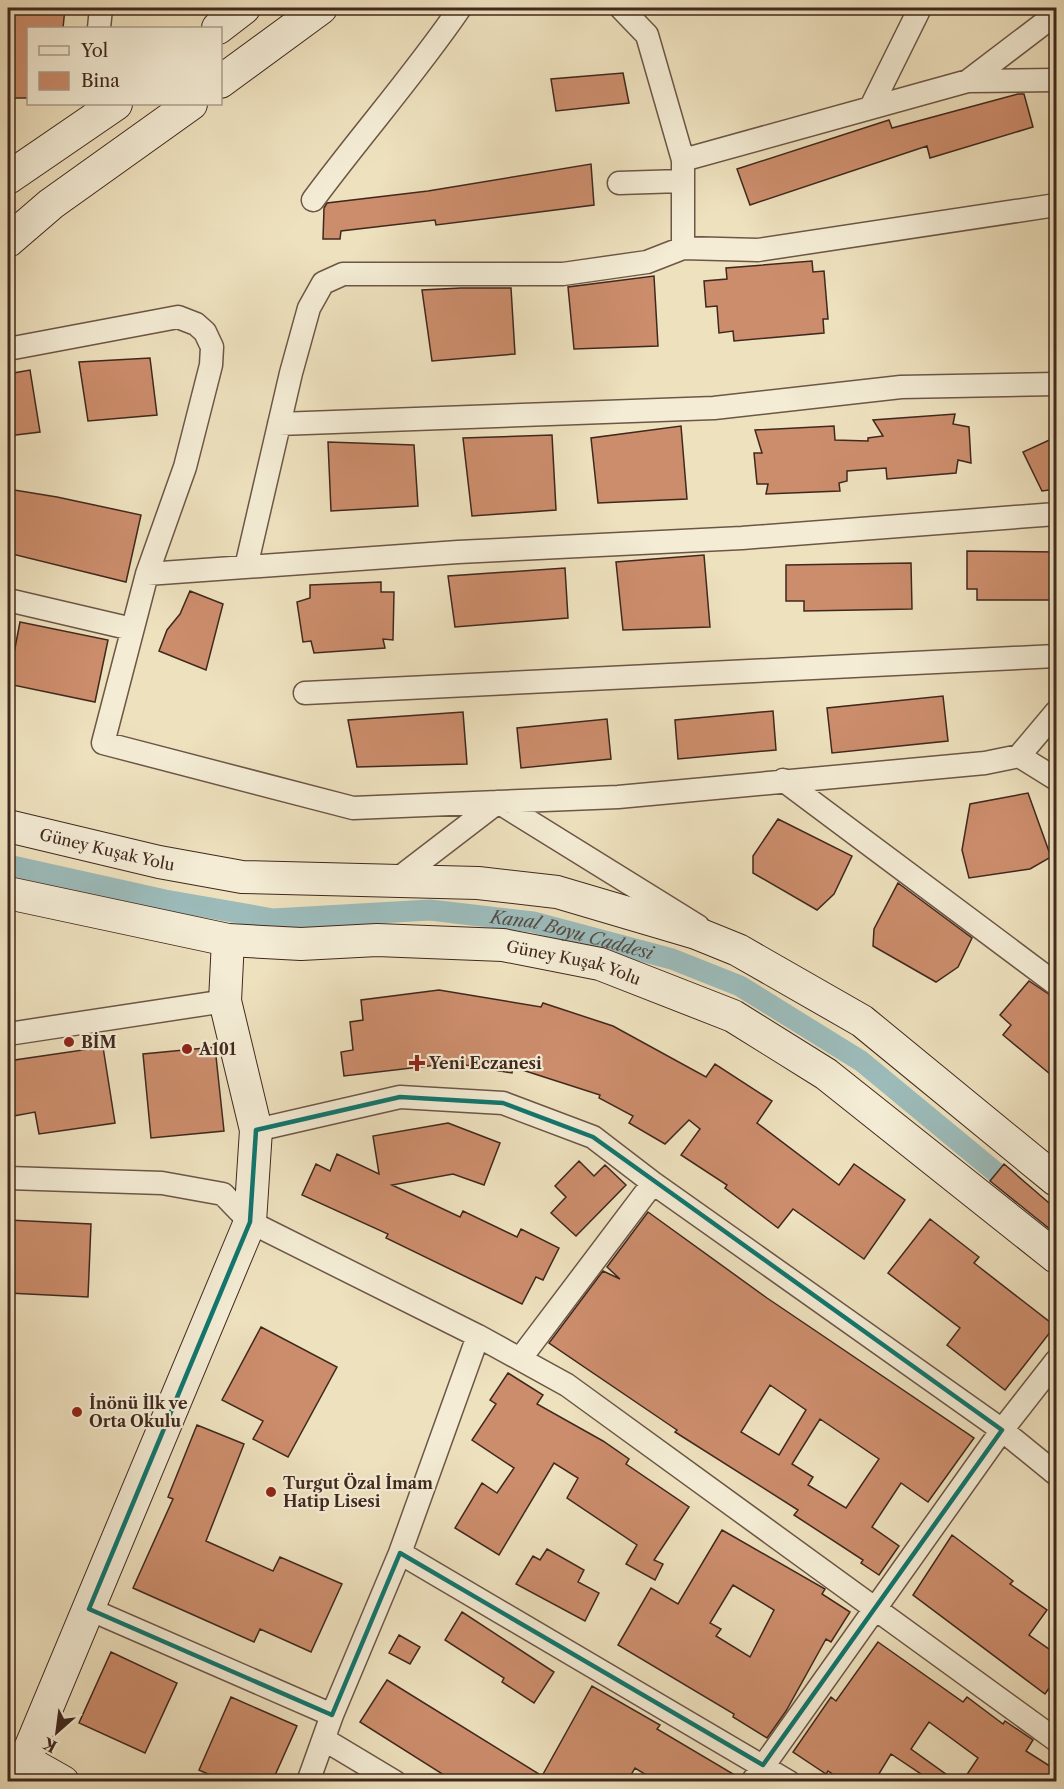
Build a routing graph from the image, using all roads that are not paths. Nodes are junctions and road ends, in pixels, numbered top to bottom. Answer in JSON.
{"nodes":[{"id":1,"x":101,"y":8,"type":"edge"},
{"id":2,"x":244,"y":8,"type":"edge"},
{"id":3,"x":321,"y":8,"type":"edge"},
{"id":4,"x":460,"y":8,"type":"edge"},
{"id":5,"x":621,"y":8,"type":"edge"},
{"id":6,"x":920,"y":8,"type":"edge"},
{"id":7,"x":1056,"y":14,"type":"edge"},
{"id":8,"x":99,"y":27,"type":"edge"},
{"id":9,"x":219,"y":27,"type":"edge"},
{"id":10,"x":1056,"y":80,"type":"edge"},
{"id":11,"x":222,"y":81,"type":"edge"},
{"id":12,"x":968,"y":81,"type":"junction"},
{"id":13,"x":113,"y":105,"type":"edge"},
{"id":14,"x":190,"y":105,"type":"edge"},
{"id":15,"x":871,"y":107,"type":"junction"},
{"id":16,"x":83,"y":116,"type":"edge"},
{"id":17,"x":682,"y":171,"type":"junction"},
{"id":18,"x":8,"y":178,"type":"edge"},
{"id":19,"x":619,"y":183,"type":"dead end"},
{"id":20,"x":313,"y":200,"type":"dead end"},
{"id":21,"x":1056,"y":205,"type":"edge"},
{"id":22,"x":8,"y":241,"type":"edge"},
{"id":23,"x":683,"y":248,"type":"junction"},
{"id":24,"x":8,"y":349,"type":"edge"},
{"id":25,"x":1056,"y":384,"type":"edge"},
{"id":26,"x":279,"y":424,"type":"junction"},
{"id":27,"x":1056,"y":514,"type":"edge"},
{"id":28,"x":246,"y":567,"type":"junction"},
{"id":29,"x":147,"y":574,"type":"junction"},
{"id":30,"x":8,"y":600,"type":"edge"},
{"id":31,"x":132,"y":629,"type":"junction"},
{"id":32,"x":1056,"y":656,"type":"edge"},
{"id":33,"x":305,"y":693,"type":"dead end"},
{"id":34,"x":1056,"y":712,"type":"edge"},
{"id":35,"x":1019,"y":756,"type":"junction"},
{"id":36,"x":1056,"y":779,"type":"edge"},
{"id":37,"x":783,"y":780,"type":"junction"},
{"id":38,"x":498,"y":802,"type":"junction"},
{"id":39,"x":8,"y":826,"type":"edge"},
{"id":40,"x":395,"y":881,"type":"junction"},
{"id":41,"x":8,"y":893,"type":"edge"},
{"id":42,"x":228,"y":940,"type":"junction"},
{"id":43,"x":738,"y":950,"type":"junction"},
{"id":44,"x":1056,"y":984,"type":"edge"},
{"id":45,"x":225,"y":1001,"type":"junction"},
{"id":46,"x":8,"y":1034,"type":"edge"},
{"id":47,"x":256,"y":1130,"type":"junction"},
{"id":48,"x":1055,"y":1176,"type":"edge"},
{"id":49,"x":8,"y":1178,"type":"edge"},
{"id":50,"x":653,"y":1183,"type":"junction"},
{"id":51,"x":250,"y":1222,"type":"junction"},
{"id":52,"x":1056,"y":1257,"type":"edge"},
{"id":53,"x":478,"y":1336,"type":"junction"},
{"id":54,"x":520,"y":1359,"type":"junction"},
{"id":55,"x":1056,"y":1360,"type":"edge"},
{"id":56,"x":1002,"y":1430,"type":"junction"},
{"id":57,"x":1056,"y":1474,"type":"edge"},
{"id":58,"x":400,"y":1553,"type":"junction"},
{"id":59,"x":876,"y":1607,"type":"junction"},
{"id":60,"x":89,"y":1609,"type":"junction"},
{"id":61,"x":332,"y":1715,"type":"junction"},
{"id":62,"x":325,"y":1740,"type":"junction"},
{"id":63,"x":1056,"y":1740,"type":"edge"},
{"id":64,"x":21,"y":1771,"type":"edge"},
{"id":65,"x":757,"y":1773,"type":"edge"},
{"id":66,"x":63,"y":1782,"type":"edge"},
{"id":67,"x":308,"y":1782,"type":"edge"},
{"id":68,"x":395,"y":1782,"type":"edge"},
{"id":69,"x":789,"y":1782,"type":"edge"}],
"edges":[{"from":1,"to":8,"type":"street"},
{"from":2,"to":9,"type":"main road"},
{"from":3,"to":11,"type":"main road"},
{"from":4,"to":20,"type":"street"},
{"from":5,"to":17,"type":"street"},
{"from":6,"to":15,"type":"street"},
{"from":7,"to":12,"type":"street"},
{"from":10,"to":12,"type":"street"},
{"from":12,"to":15,"type":"street"},
{"from":13,"to":16,"type":"main road"},
{"from":14,"to":22,"type":"main road"},
{"from":15,"to":17,"type":"street"},
{"from":16,"to":18,"type":"main road"},
{"from":17,"to":19,"type":"street"},
{"from":17,"to":23,"type":"street"},
{"from":21,"to":23,"type":"street"},
{"from":23,"to":26,"type":"street"},
{"from":24,"to":29,"type":"street"},
{"from":25,"to":26,"type":"street"},
{"from":26,"to":28,"type":"street"},
{"from":27,"to":28,"type":"street"},
{"from":28,"to":29,"type":"street"},
{"from":29,"to":31,"type":"street"},
{"from":30,"to":31,"type":"street"},
{"from":31,"to":38,"type":"street"},
{"from":32,"to":33,"type":"street"},
{"from":34,"to":35,"type":"street"},
{"from":35,"to":36,"type":"street"},
{"from":35,"to":37,"type":"street"},
{"from":37,"to":38,"type":"street"},
{"from":37,"to":44,"type":"street"},
{"from":38,"to":40,"type":"street"},
{"from":38,"to":43,"type":"street"},
{"from":39,"to":40,"type":"main road","name":"Güney Kuşak Yolu"},
{"from":40,"to":43,"type":"main road","name":"Güney Kuşak Yolu"},
{"from":41,"to":42,"type":"main road","name":"Güney Kuşak Yolu"},
{"from":42,"to":45,"type":"main road"},
{"from":42,"to":52,"type":"main road","name":"Güney Kuşak Yolu"},
{"from":43,"to":48,"type":"main road","name":"Güney Kuşak Yolu"},
{"from":45,"to":46,"type":"street"},
{"from":45,"to":47,"type":"main road"},
{"from":47,"to":50,"type":"street"},
{"from":47,"to":51,"type":"main road"},
{"from":49,"to":51,"type":"street"},
{"from":50,"to":54,"type":"street"},
{"from":50,"to":56,"type":"street"},
{"from":51,"to":53,"type":"street"},
{"from":51,"to":60,"type":"main road"},
{"from":53,"to":54,"type":"street"},
{"from":53,"to":58,"type":"street"},
{"from":54,"to":59,"type":"street"},
{"from":55,"to":56,"type":"street"},
{"from":56,"to":57,"type":"street"},
{"from":56,"to":59,"type":"street"},
{"from":58,"to":61,"type":"street"},
{"from":58,"to":65,"type":"street"},
{"from":59,"to":63,"type":"street"},
{"from":59,"to":65,"type":"street"},
{"from":60,"to":61,"type":"street"},
{"from":60,"to":64,"type":"main road"},
{"from":61,"to":62,"type":"street"},
{"from":62,"to":67,"type":"street"},
{"from":62,"to":68,"type":"street"},
{"from":64,"to":66,"type":"main road"},
{"from":65,"to":69,"type":"street"}]}
